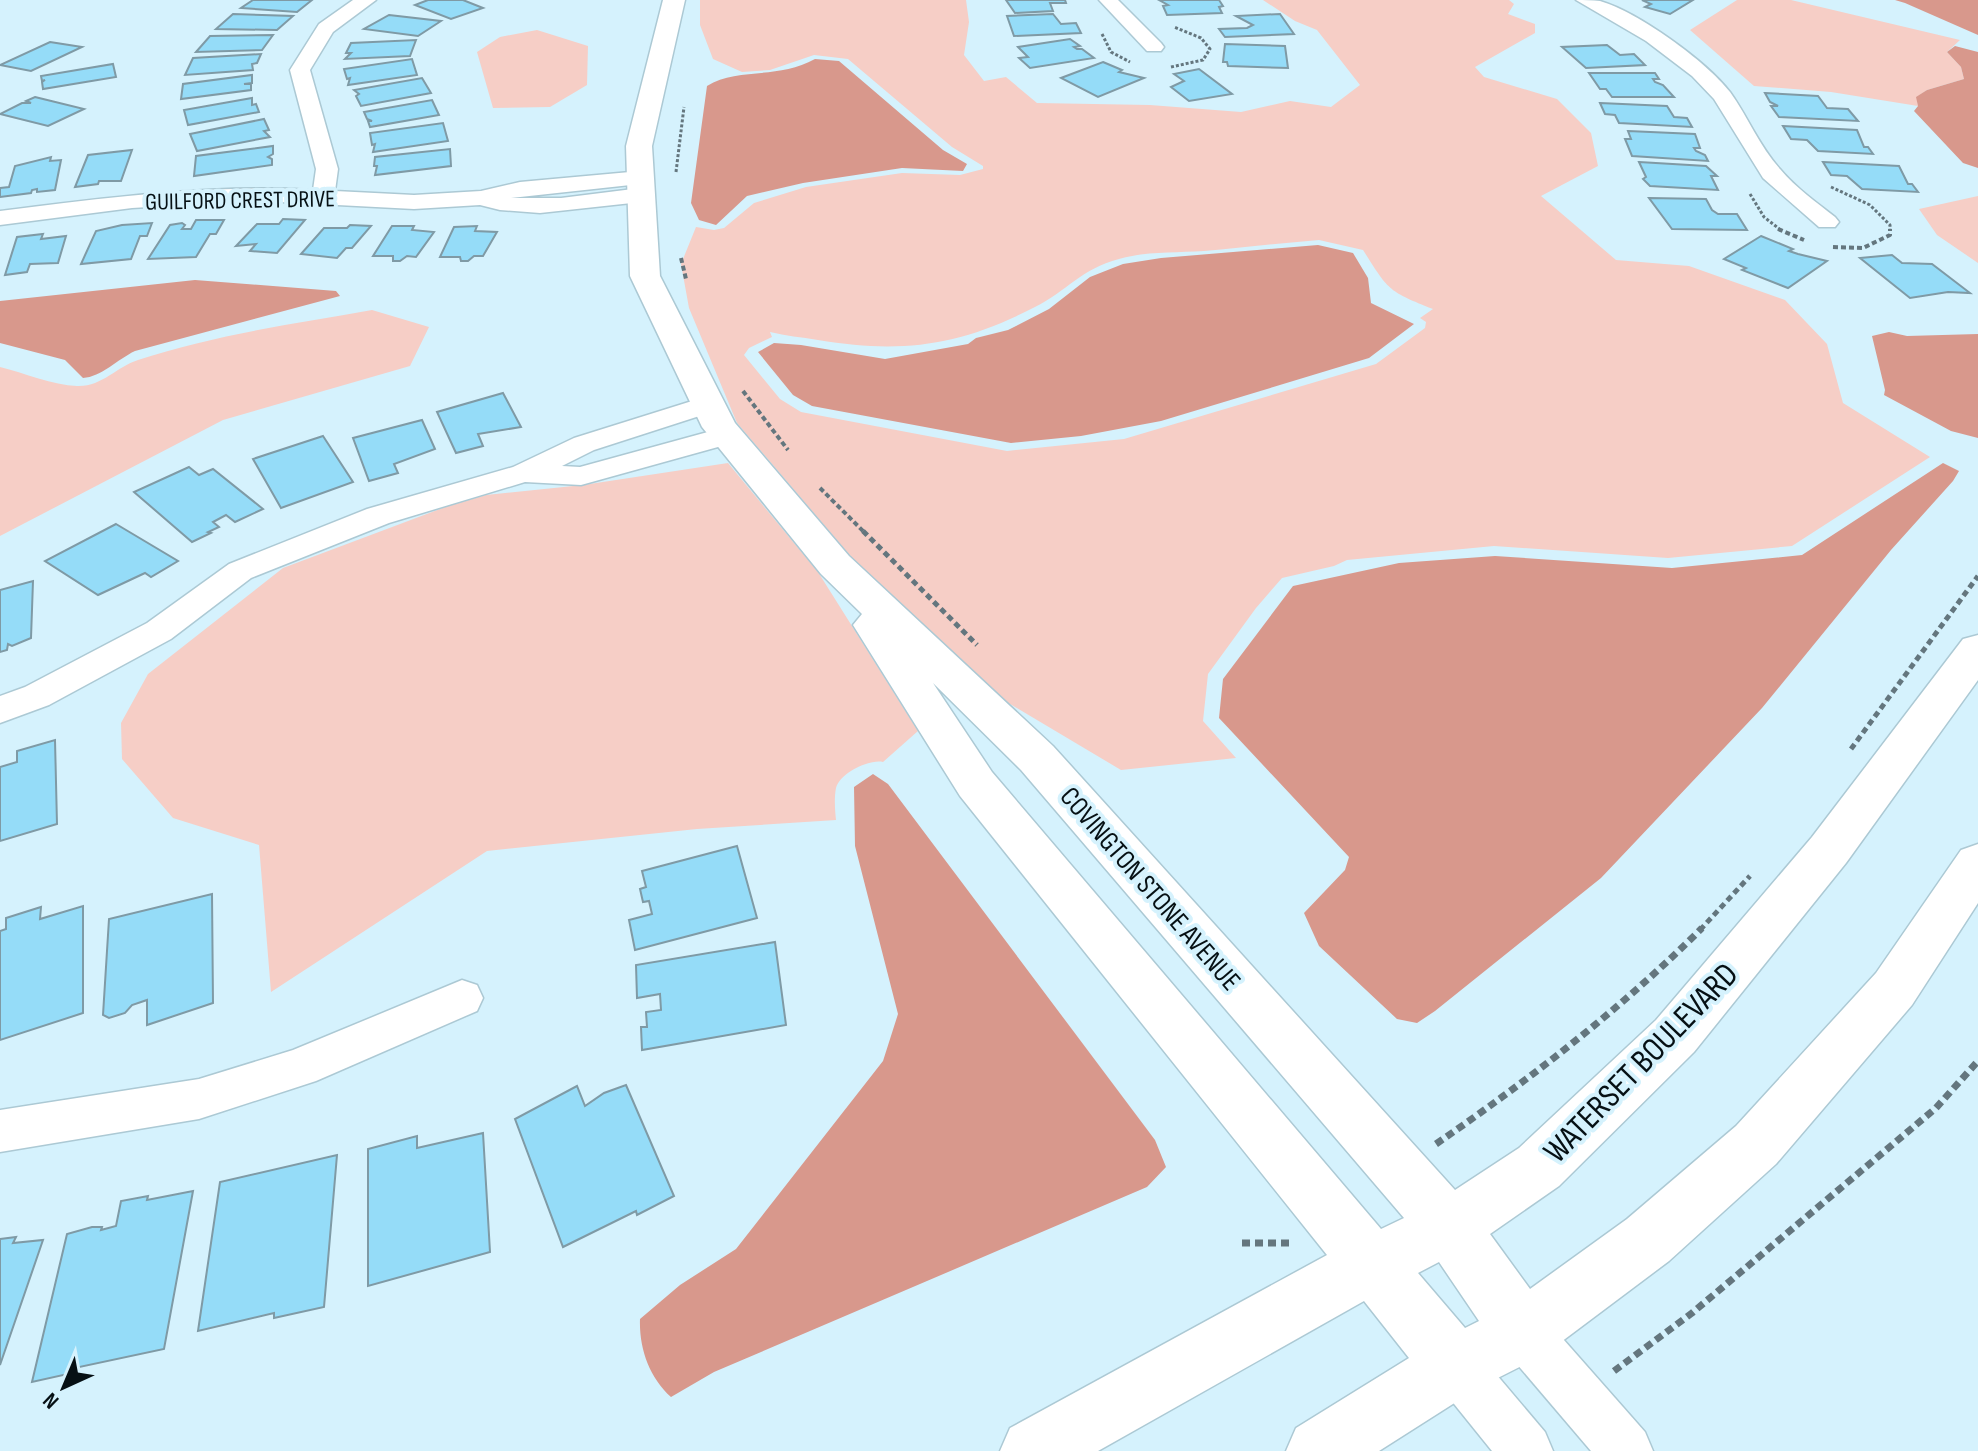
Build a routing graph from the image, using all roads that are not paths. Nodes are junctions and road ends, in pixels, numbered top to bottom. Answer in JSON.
{"nodes":[{"id":1,"x":367,"y":0,"type":"edge"},
{"id":2,"x":674,"y":0,"type":"edge"},
{"id":3,"x":1108,"y":0,"type":"edge"},
{"id":4,"x":1585,"y":0,"type":"edge"},
{"id":5,"x":1154,"y":47,"type":"dead end"},
{"id":6,"x":641,"y":186,"type":"junction"},
{"id":7,"x":323,"y":197,"type":"junction"},
{"id":8,"x":0,"y":218,"type":"edge"},
{"id":9,"x":1827,"y":222,"type":"dead end"},
{"id":10,"x":708,"y":404,"type":"junction"},
{"id":11,"x":726,"y":436,"type":"junction"},
{"id":12,"x":524,"y":473,"type":"junction"},
{"id":13,"x":835,"y":565,"type":"junction"},
{"id":14,"x":1978,"y":649,"type":"edge"},
{"id":15,"x":0,"y":710,"type":"edge"},
{"id":16,"x":1978,"y":863,"type":"edge"},
{"id":17,"x":462,"y":998,"type":"dead end"},
{"id":18,"x":0,"y":1131,"type":"edge"},
{"id":19,"x":1450,"y":1227,"type":"junction"},
{"id":20,"x":1371,"y":1264,"type":"junction"},
{"id":21,"x":1523,"y":1332,"type":"junction"},
{"id":22,"x":1456,"y":1366,"type":"junction"},
{"id":23,"x":1033,"y":1451,"type":"edge"},
{"id":24,"x":1319,"y":1451,"type":"edge"},
{"id":25,"x":1526,"y":1451,"type":"edge"},
{"id":26,"x":1626,"y":1451,"type":"edge"}],
"edges":[{"from":1,"to":7,"type":"street"},
{"from":2,"to":6,"type":"street","name":"COVINGTON STONE AVENUE"},
{"from":3,"to":5,"type":"street"},
{"from":4,"to":9,"type":"street"},
{"from":6,"to":7,"type":"street","name":"GUILFORD CREST DRIVE"},
{"from":6,"to":10,"type":"street","name":"COVINGTON STONE AVENUE"},
{"from":7,"to":8,"type":"street","name":"GUILFORD CREST DRIVE"},
{"from":10,"to":11,"type":"street","name":"COVINGTON STONE AVENUE"},
{"from":10,"to":12,"type":"street"},
{"from":11,"to":12,"type":"street"},
{"from":11,"to":13,"type":"street","name":"COVINGTON STONE AVENUE"},
{"from":12,"to":15,"type":"street"},
{"from":13,"to":19,"type":"street","name":"COVINGTON STONE AVENUE"},
{"from":13,"to":20,"type":"street","name":"COVINGTON STONE AVENUE"},
{"from":14,"to":19,"type":"street","name":"WATERSET BOULEVARD"},
{"from":16,"to":21,"type":"street"},
{"from":17,"to":18,"type":"street"},
{"from":19,"to":20,"type":"street","name":"WATERSET BOULEVARD"},
{"from":19,"to":21,"type":"street","name":"COVINGTON STONE AVENUE"},
{"from":20,"to":22,"type":"street","name":"COVINGTON STONE AVENUE"},
{"from":20,"to":23,"type":"street","name":"WATERSET BOULEVARD"},
{"from":21,"to":22,"type":"street"},
{"from":21,"to":26,"type":"street"},
{"from":22,"to":24,"type":"street"},
{"from":22,"to":25,"type":"street"}]}
